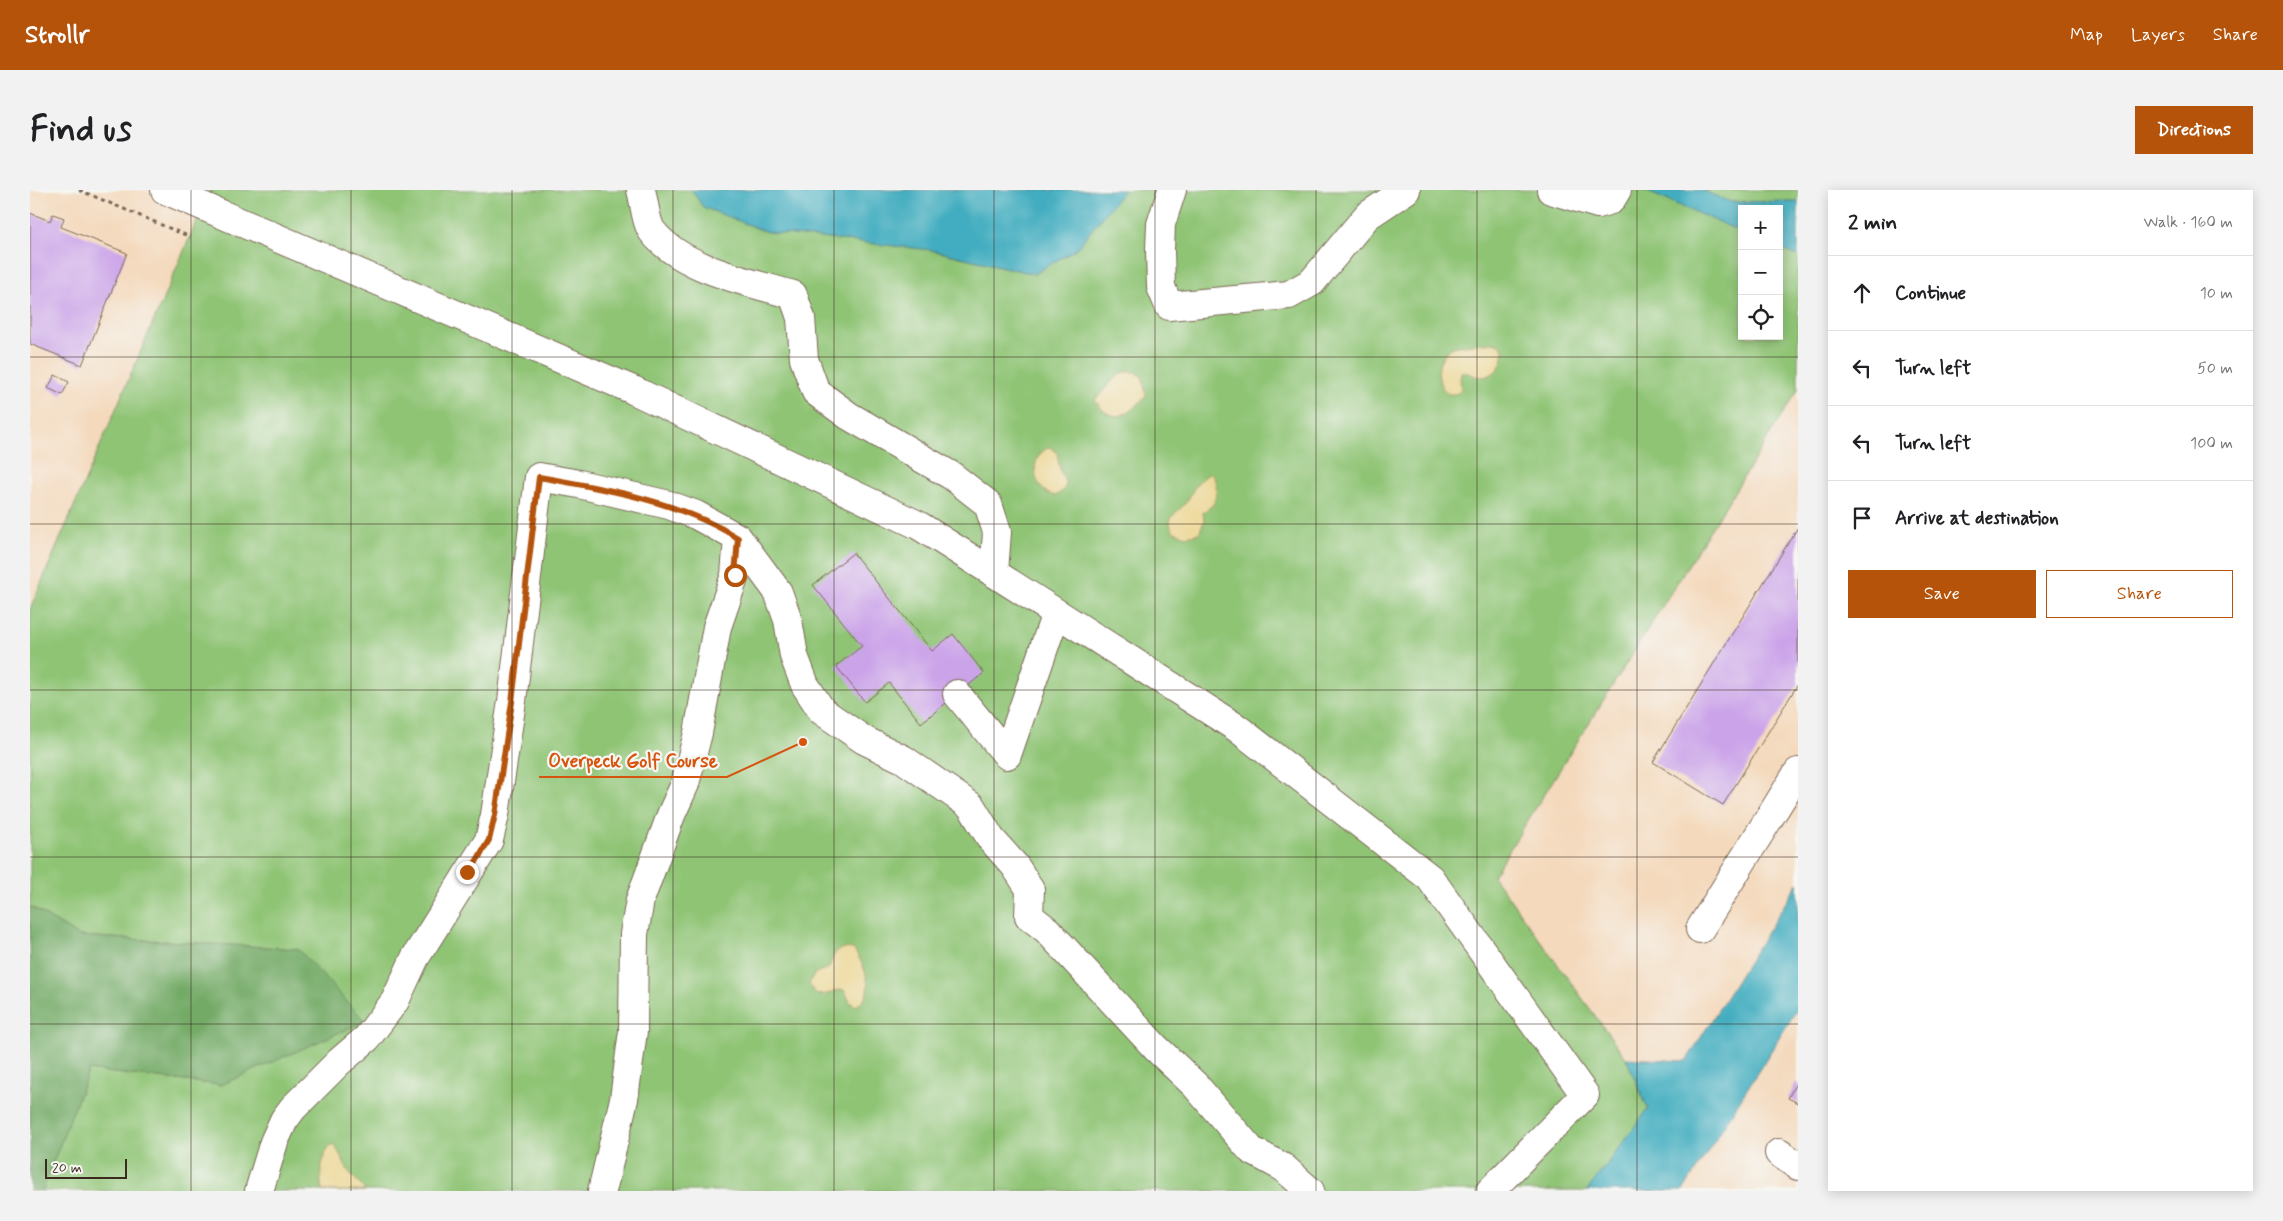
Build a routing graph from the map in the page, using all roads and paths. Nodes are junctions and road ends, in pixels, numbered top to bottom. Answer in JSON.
{"nodes":[{"id":1,"x":79,"y":190,"type":"edge"},
{"id":2,"x":165,"y":190,"type":"edge"},
{"id":3,"x":641,"y":190,"type":"edge"},
{"id":4,"x":1172,"y":190,"type":"edge"},
{"id":5,"x":1406,"y":190,"type":"edge"},
{"id":6,"x":1551,"y":190,"type":"edge"},
{"id":7,"x":1617,"y":190,"type":"edge"},
{"id":8,"x":190,"y":237,"type":"dead end"},
{"id":9,"x":738,"y":538,"type":"junction"},
{"id":10,"x":994,"y":573,"type":"junction"},
{"id":11,"x":1056,"y":613,"type":"junction"},
{"id":12,"x":957,"y":694,"type":"dead end"},
{"id":13,"x":1798,"y":772,"type":"edge"},
{"id":14,"x":1700,"y":929,"type":"dead end"},
{"id":15,"x":259,"y":1191,"type":"edge"},
{"id":16,"x":602,"y":1191,"type":"edge"},
{"id":17,"x":1310,"y":1191,"type":"edge"},
{"id":18,"x":1490,"y":1191,"type":"edge"}],
"edges":[{"from":1,"to":8,"type":"path"},
{"from":2,"to":10,"type":"street"},
{"from":3,"to":10,"type":"street"},
{"from":4,"to":5,"type":"street"},
{"from":6,"to":7,"type":"street"},
{"from":9,"to":15,"type":"street"},
{"from":9,"to":16,"type":"street"},
{"from":9,"to":17,"type":"street"},
{"from":10,"to":11,"type":"street"},
{"from":11,"to":12,"type":"street"},
{"from":11,"to":18,"type":"street"},
{"from":13,"to":14,"type":"street"}]}
